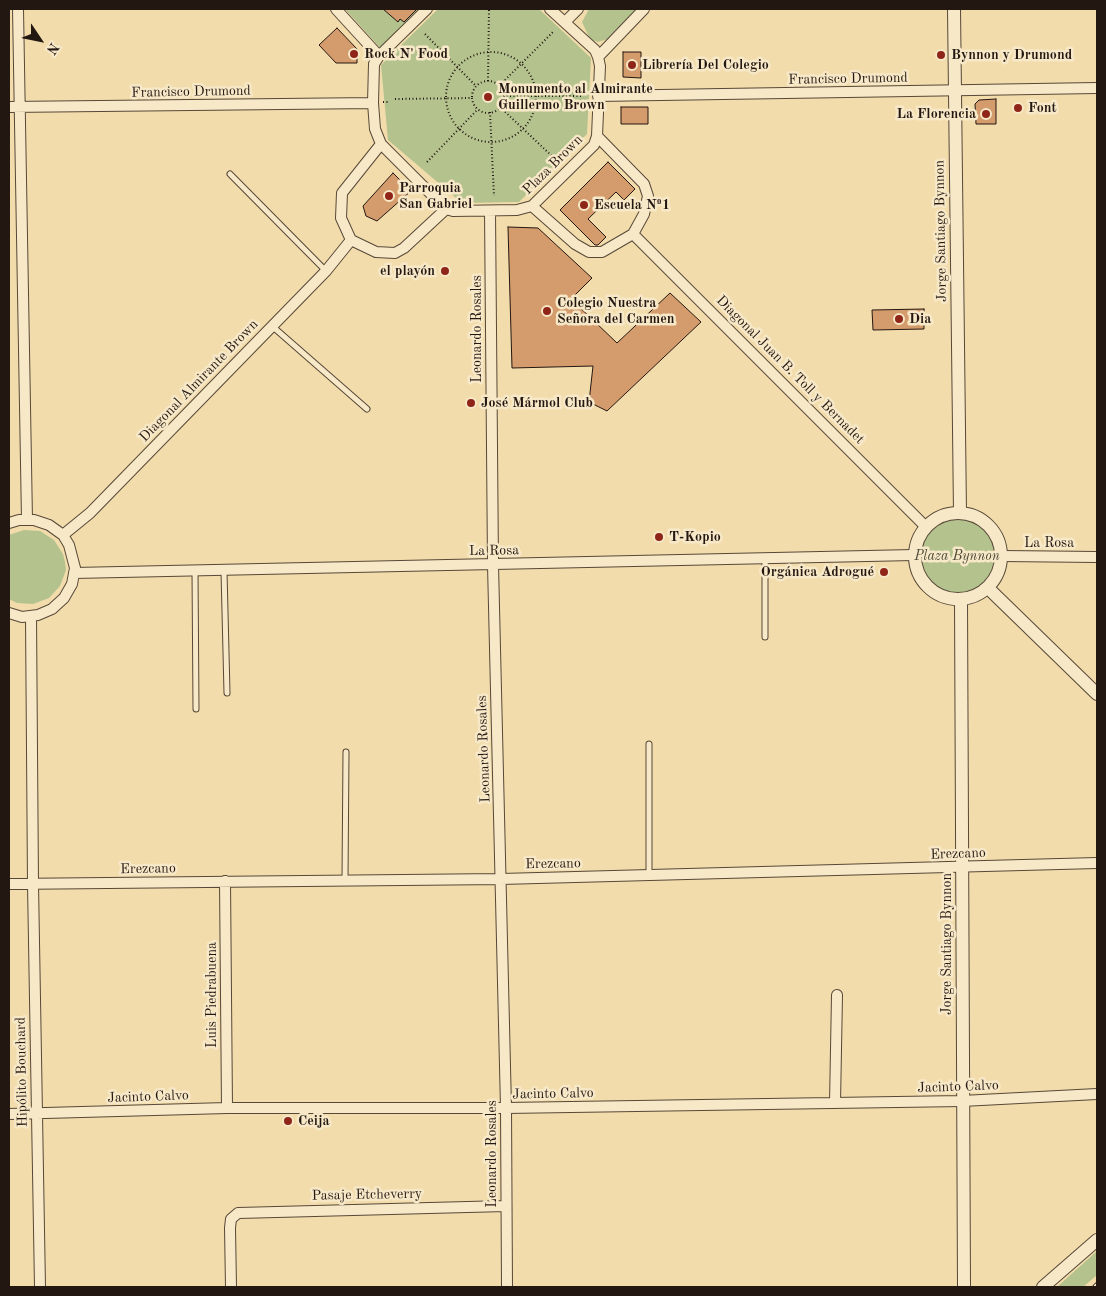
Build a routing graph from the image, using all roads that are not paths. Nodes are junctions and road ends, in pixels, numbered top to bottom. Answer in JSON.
{"nodes":[{"id":1,"x":18,"y":9,"type":"edge"},
{"id":2,"x":336,"y":9,"type":"edge"},
{"id":3,"x":427,"y":9,"type":"edge"},
{"id":4,"x":550,"y":9,"type":"edge"},
{"id":5,"x":578,"y":9,"type":"edge"},
{"id":6,"x":644,"y":9,"type":"edge"},
{"id":7,"x":954,"y":9,"type":"edge"},
{"id":8,"x":565,"y":22,"type":"junction"},
{"id":9,"x":380,"y":56,"type":"junction"},
{"id":10,"x":598,"y":57,"type":"junction"},
{"id":11,"x":1097,"y":88,"type":"edge"},
{"id":12,"x":954,"y":91,"type":"junction"},
{"id":13,"x":598,"y":96,"type":"junction"},
{"id":14,"x":373,"y":103,"type":"junction"},
{"id":15,"x":14,"y":107,"type":"edge"},
{"id":16,"x":597,"y":136,"type":"junction"},
{"id":17,"x":381,"y":144,"type":"junction"},
{"id":18,"x":230,"y":174,"type":"dead end"},
{"id":19,"x":532,"y":206,"type":"junction"},
{"id":20,"x":446,"y":209,"type":"junction"},
{"id":21,"x":490,"y":211,"type":"junction"},
{"id":22,"x":633,"y":234,"type":"junction"},
{"id":23,"x":351,"y":240,"type":"junction"},
{"id":24,"x":326,"y":271,"type":"junction"},
{"id":25,"x":272,"y":326,"type":"junction"},
{"id":26,"x":367,"y":409,"type":"dead end"},
{"id":27,"x":960,"y":513,"type":"junction"},
{"id":28,"x":27,"y":520,"type":"junction"},
{"id":29,"x":9,"y":523,"type":"edge"},
{"id":30,"x":926,"y":527,"type":"junction"},
{"id":31,"x":62,"y":535,"type":"junction"},
{"id":32,"x":914,"y":556,"type":"junction"},
{"id":33,"x":1002,"y":556,"type":"junction"},
{"id":34,"x":1097,"y":557,"type":"edge"},
{"id":35,"x":765,"y":559,"type":"junction"},
{"id":36,"x":493,"y":565,"type":"junction"},
{"id":37,"x":195,"y":571,"type":"junction"},
{"id":38,"x":224,"y":571,"type":"junction"},
{"id":39,"x":74,"y":574,"type":"junction"},
{"id":40,"x":988,"y":588,"type":"junction"},
{"id":41,"x":961,"y":600,"type":"junction"},
{"id":42,"x":9,"y":613,"type":"edge"},
{"id":43,"x":32,"y":616,"type":"junction"},
{"id":44,"x":765,"y":637,"type":"dead end"},
{"id":45,"x":227,"y":693,"type":"dead end"},
{"id":46,"x":1097,"y":694,"type":"edge"},
{"id":47,"x":196,"y":709,"type":"dead end"},
{"id":48,"x":649,"y":744,"type":"dead end"},
{"id":49,"x":346,"y":752,"type":"dead end"},
{"id":50,"x":1097,"y":863,"type":"edge"},
{"id":51,"x":962,"y":868,"type":"junction"},
{"id":52,"x":649,"y":875,"type":"junction"},
{"id":53,"x":501,"y":879,"type":"junction"},
{"id":54,"x":345,"y":880,"type":"junction"},
{"id":55,"x":225,"y":882,"type":"junction"},
{"id":56,"x":9,"y":884,"type":"edge"},
{"id":57,"x":33,"y":884,"type":"junction"},
{"id":58,"x":838,"y":995,"type":"dead end"},
{"id":59,"x":1097,"y":1094,"type":"edge"},
{"id":60,"x":962,"y":1101,"type":"junction"},
{"id":61,"x":836,"y":1103,"type":"junction"},
{"id":62,"x":227,"y":1108,"type":"junction"},
{"id":63,"x":506,"y":1108,"type":"junction"},
{"id":64,"x":9,"y":1114,"type":"edge"},
{"id":65,"x":37,"y":1114,"type":"junction"},
{"id":66,"x":506,"y":1206,"type":"junction"},
{"id":67,"x":1097,"y":1240,"type":"edge"},
{"id":68,"x":40,"y":1287,"type":"edge"},
{"id":69,"x":231,"y":1287,"type":"edge"},
{"id":70,"x":507,"y":1287,"type":"edge"},
{"id":71,"x":964,"y":1287,"type":"edge"},
{"id":72,"x":1044,"y":1287,"type":"edge"}],
"edges":[{"from":1,"to":15,"type":"street"},
{"from":2,"to":9,"type":"street"},
{"from":3,"to":9,"type":"street"},
{"from":4,"to":8,"type":"street"},
{"from":5,"to":8,"type":"street"},
{"from":6,"to":10,"type":"street"},
{"from":7,"to":12,"type":"street","name":"Jorge Santiago Bynnon"},
{"from":8,"to":10,"type":"street"},
{"from":9,"to":14,"type":"street"},
{"from":10,"to":13,"type":"street","name":"Plaza Brown"},
{"from":11,"to":12,"type":"street","name":"Francisco Drumond"},
{"from":12,"to":13,"type":"street","name":"Francisco Drumond"},
{"from":12,"to":27,"type":"street","name":"Jorge Santiago Bynnon"},
{"from":13,"to":16,"type":"street","name":"Plaza Brown"},
{"from":14,"to":15,"type":"street","name":"Francisco Drumond"},
{"from":14,"to":17,"type":"street"},
{"from":15,"to":28,"type":"street"},
{"from":16,"to":19,"type":"street","name":"Plaza Brown"},
{"from":16,"to":22,"type":"street"},
{"from":17,"to":20,"type":"street"},
{"from":17,"to":23,"type":"street"},
{"from":18,"to":24,"type":"lane"},
{"from":19,"to":21,"type":"street","name":"Plaza Brown"},
{"from":19,"to":22,"type":"street"},
{"from":20,"to":21,"type":"street","name":"Plaza Brown"},
{"from":20,"to":23,"type":"street"},
{"from":21,"to":36,"type":"street","name":"Leonardo Rosales"},
{"from":22,"to":30,"type":"street","name":"Diagonal Juan B. Toll y Bernadet"},
{"from":23,"to":24,"type":"street","name":"Diagonal Almirante Brown"},
{"from":24,"to":25,"type":"street","name":"Diagonal Almirante Brown"},
{"from":25,"to":26,"type":"lane"},
{"from":25,"to":31,"type":"street","name":"Diagonal Almirante Brown"},
{"from":27,"to":30,"type":"street"},
{"from":27,"to":33,"type":"street"},
{"from":28,"to":29,"type":"street"},
{"from":28,"to":31,"type":"street"},
{"from":30,"to":32,"type":"street"},
{"from":31,"to":39,"type":"street"},
{"from":32,"to":35,"type":"street","name":"La Rosa"},
{"from":32,"to":41,"type":"street"},
{"from":33,"to":34,"type":"street","name":"La Rosa"},
{"from":33,"to":40,"type":"street"},
{"from":35,"to":36,"type":"street","name":"La Rosa"},
{"from":35,"to":44,"type":"lane"},
{"from":36,"to":38,"type":"street","name":"La Rosa"},
{"from":36,"to":53,"type":"street","name":"Leonardo Rosales"},
{"from":37,"to":38,"type":"street","name":"La Rosa"},
{"from":37,"to":39,"type":"street","name":"La Rosa"},
{"from":37,"to":47,"type":"lane"},
{"from":38,"to":45,"type":"lane"},
{"from":39,"to":43,"type":"street"},
{"from":40,"to":41,"type":"street"},
{"from":40,"to":46,"type":"street"},
{"from":41,"to":51,"type":"street","name":"Jorge Santiago Bynnon"},
{"from":42,"to":43,"type":"street"},
{"from":43,"to":57,"type":"street","name":"Hipólito Bouchard"},
{"from":48,"to":52,"type":"lane"},
{"from":49,"to":54,"type":"lane"},
{"from":50,"to":51,"type":"street","name":"Erezcano"},
{"from":51,"to":52,"type":"street","name":"Erezcano"},
{"from":51,"to":60,"type":"street","name":"Jorge Santiago Bynnon"},
{"from":52,"to":53,"type":"street","name":"Erezcano"},
{"from":53,"to":54,"type":"street","name":"Erezcano"},
{"from":53,"to":63,"type":"street","name":"Leonardo Rosales"},
{"from":54,"to":55,"type":"street","name":"Erezcano"},
{"from":55,"to":57,"type":"street","name":"Erezcano"},
{"from":55,"to":62,"type":"street","name":"Luis Piedrabuena"},
{"from":56,"to":57,"type":"street","name":"Erezcano"},
{"from":57,"to":65,"type":"street","name":"Hipólito Bouchard"},
{"from":58,"to":61,"type":"street"},
{"from":59,"to":60,"type":"street","name":"Jacinto Calvo"},
{"from":60,"to":61,"type":"street","name":"Jacinto Calvo"},
{"from":60,"to":71,"type":"street","name":"Jorge Santiago Bynnon"},
{"from":61,"to":63,"type":"street","name":"Jacinto Calvo"},
{"from":62,"to":63,"type":"street","name":"Jacinto Calvo"},
{"from":62,"to":65,"type":"street","name":"Jacinto Calvo"},
{"from":63,"to":66,"type":"street","name":"Leonardo Rosales"},
{"from":64,"to":65,"type":"street","name":"Jacinto Calvo"},
{"from":65,"to":68,"type":"street","name":"Hipólito Bouchard"},
{"from":66,"to":69,"type":"street","name":"Pasaje Etcheverry"},
{"from":66,"to":70,"type":"street","name":"Leonardo Rosales"},
{"from":67,"to":72,"type":"street"}]}
